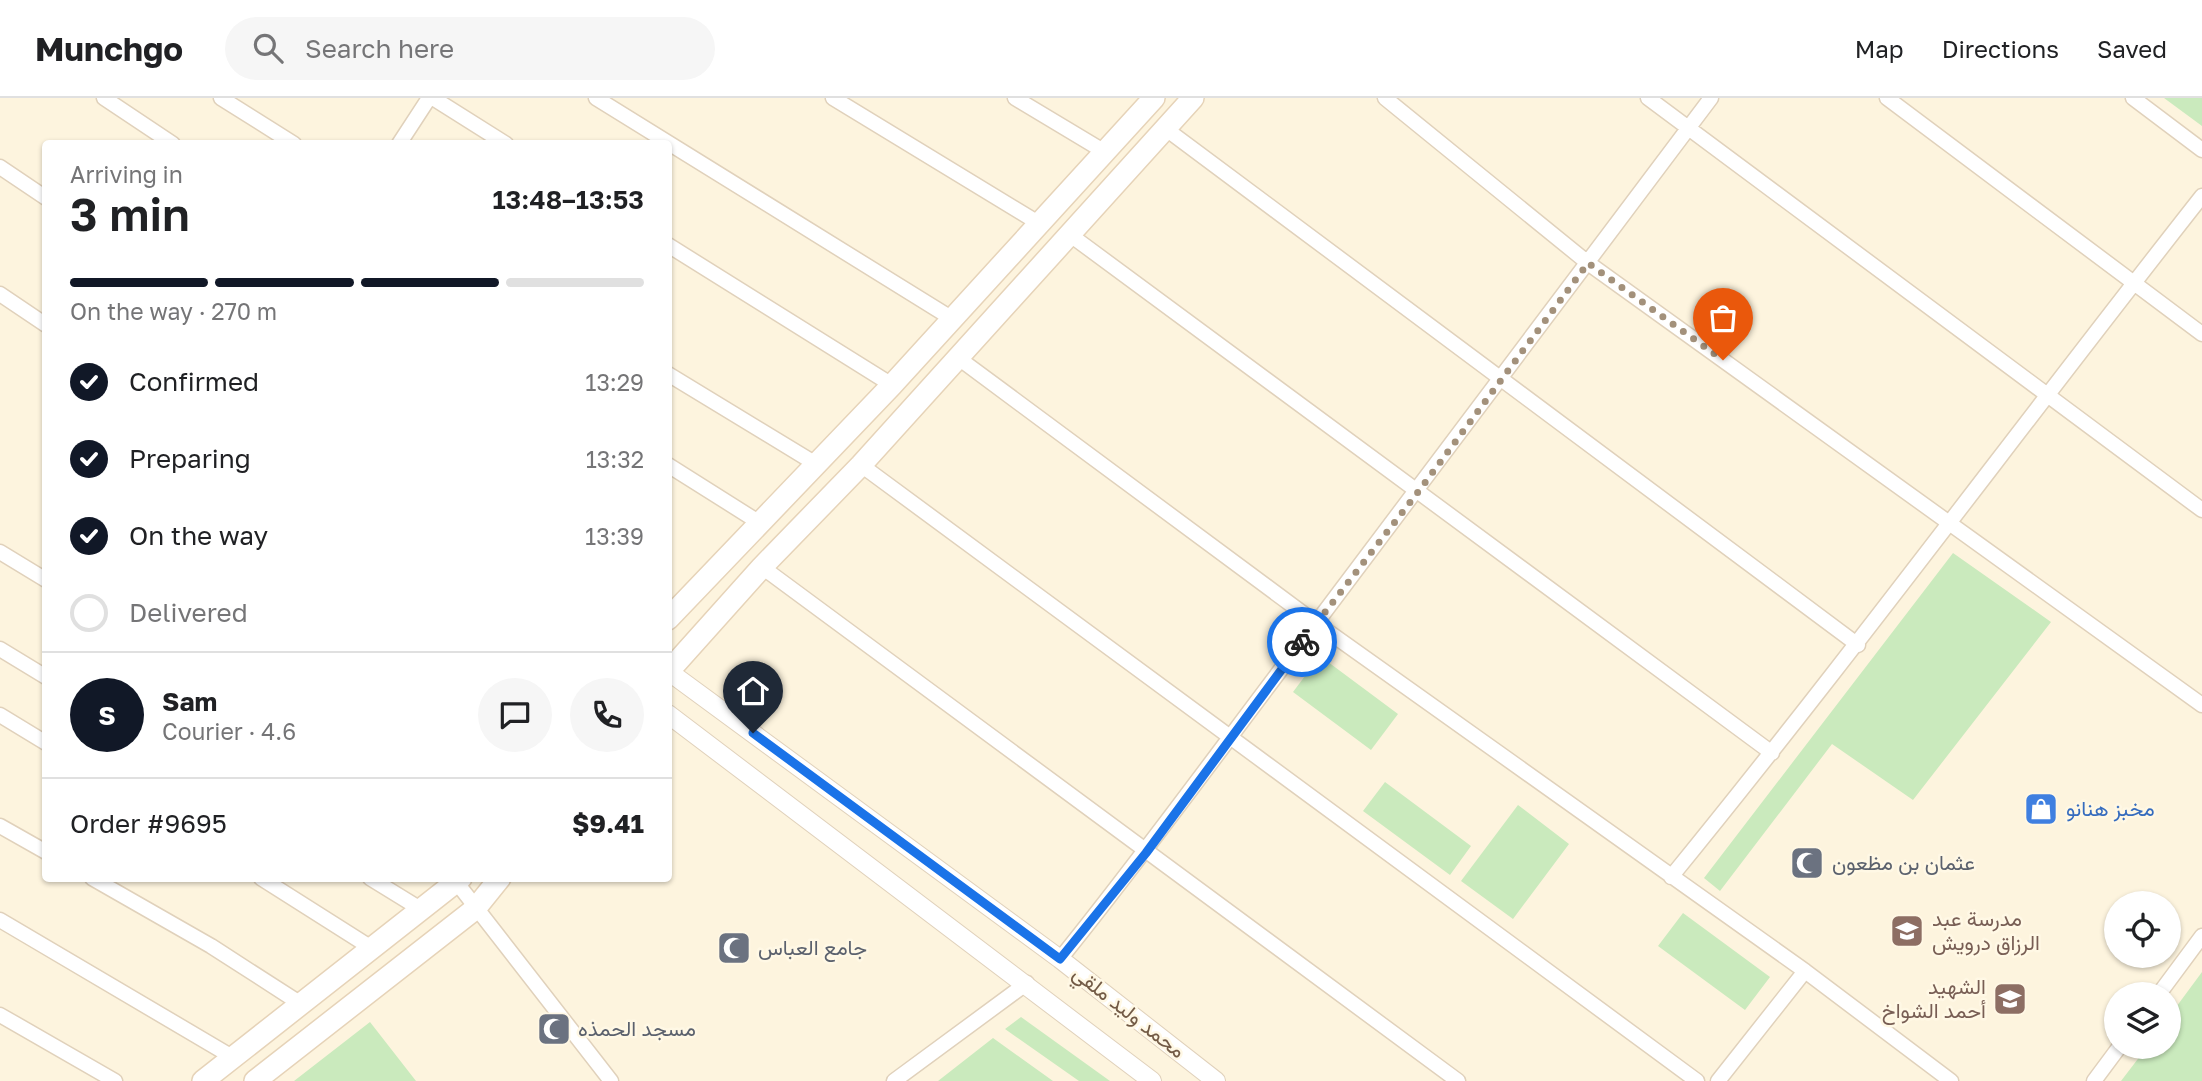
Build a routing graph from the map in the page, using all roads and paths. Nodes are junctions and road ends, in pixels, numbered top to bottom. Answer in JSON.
{"nodes":[{"id":1,"x":104,"y":98,"type":"edge"},
{"id":2,"x":221,"y":98,"type":"edge"},
{"id":3,"x":431,"y":98,"type":"edge"},
{"id":4,"x":596,"y":98,"type":"edge"},
{"id":5,"x":833,"y":98,"type":"edge"},
{"id":6,"x":1015,"y":98,"type":"edge"},
{"id":7,"x":1154,"y":98,"type":"edge"},
{"id":8,"x":1193,"y":98,"type":"edge"},
{"id":9,"x":1385,"y":98,"type":"edge"},
{"id":10,"x":1648,"y":98,"type":"edge"},
{"id":11,"x":1711,"y":98,"type":"edge"},
{"id":12,"x":1887,"y":98,"type":"edge"},
{"id":13,"x":2133,"y":98,"type":"edge"},
{"id":14,"x":1688,"y":128,"type":"junction"},
{"id":15,"x":1166,"y":129,"type":"junction"},
{"id":16,"x":167,"y":140,"type":"edge"},
{"id":17,"x":288,"y":140,"type":"edge"},
{"id":18,"x":402,"y":140,"type":"edge"},
{"id":19,"x":499,"y":140,"type":"edge"},
{"id":20,"x":664,"y":140,"type":"edge"},
{"id":21,"x":672,"y":145,"type":"edge"},
{"id":22,"x":2202,"y":150,"type":"edge"},
{"id":23,"x":1105,"y":152,"type":"junction"},
{"id":24,"x":0,"y":167,"type":"edge"},
{"id":25,"x":42,"y":195,"type":"edge"},
{"id":26,"x":2202,"y":196,"type":"edge"},
{"id":27,"x":1040,"y":223,"type":"junction"},
{"id":28,"x":1069,"y":234,"type":"junction"},
{"id":29,"x":672,"y":248,"type":"edge"},
{"id":30,"x":1588,"y":263,"type":"junction"},
{"id":31,"x":2134,"y":282,"type":"junction"},
{"id":32,"x":0,"y":294,"type":"edge"},
{"id":33,"x":951,"y":318,"type":"junction"},
{"id":34,"x":42,"y":322,"type":"edge"},
{"id":35,"x":2202,"y":334,"type":"edge"},
{"id":36,"x":957,"y":358,"type":"junction"},
{"id":37,"x":672,"y":376,"type":"edge"},
{"id":38,"x":1502,"y":379,"type":"junction"},
{"id":39,"x":892,"y":385,"type":"junction"},
{"id":40,"x":2048,"y":397,"type":"junction"},
{"id":41,"x":816,"y":464,"type":"junction"},
{"id":42,"x":861,"y":465,"type":"junction"},
{"id":43,"x":672,"y":468,"type":"edge"},
{"id":44,"x":1418,"y":492,"type":"junction"},
{"id":45,"x":2202,"y":510,"type":"edge"},
{"id":46,"x":1948,"y":522,"type":"junction"},
{"id":47,"x":760,"y":523,"type":"junction"},
{"id":48,"x":0,"y":552,"type":"edge"},
{"id":49,"x":762,"y":567,"type":"junction"},
{"id":50,"x":42,"y":578,"type":"edge"},
{"id":51,"x":672,"y":614,"type":"edge"},
{"id":52,"x":1316,"y":623,"type":"junction"},
{"id":53,"x":1858,"y":645,"type":"junction"},
{"id":54,"x":0,"y":649,"type":"edge"},
{"id":55,"x":672,"y":668,"type":"edge"},
{"id":56,"x":672,"y":673,"type":"edge"},
{"id":57,"x":42,"y":675,"type":"edge"},
{"id":58,"x":2202,"y":705,"type":"edge"},
{"id":59,"x":0,"y":715,"type":"edge"},
{"id":60,"x":672,"y":717,"type":"edge"},
{"id":61,"x":1230,"y":739,"type":"junction"},
{"id":62,"x":42,"y":741,"type":"edge"},
{"id":63,"x":1772,"y":753,"type":"junction"},
{"id":64,"x":0,"y":826,"type":"edge"},
{"id":65,"x":42,"y":850,"type":"edge"},
{"id":66,"x":1146,"y":853,"type":"junction"},
{"id":67,"x":1671,"y":877,"type":"junction"},
{"id":68,"x":99,"y":882,"type":"edge"},
{"id":69,"x":267,"y":882,"type":"edge"},
{"id":70,"x":376,"y":882,"type":"edge"},
{"id":71,"x":458,"y":882,"type":"edge"},
{"id":72,"x":460,"y":882,"type":"edge"},
{"id":73,"x":497,"y":882,"type":"edge"},
{"id":74,"x":475,"y":909,"type":"junction"},
{"id":75,"x":422,"y":910,"type":"junction"},
{"id":76,"x":0,"y":920,"type":"edge"},
{"id":77,"x":2202,"y":936,"type":"edge"},
{"id":78,"x":373,"y":949,"type":"junction"},
{"id":79,"x":1060,"y":959,"type":"junction"},
{"id":80,"x":1805,"y":971,"type":"junction"},
{"id":81,"x":2168,"y":982,"type":"edge"},
{"id":82,"x":1027,"y":983,"type":"junction"},
{"id":83,"x":301,"y":1004,"type":"junction"},
{"id":84,"x":0,"y":1015,"type":"edge"},
{"id":85,"x":234,"y":1058,"type":"junction"},
{"id":86,"x":2110,"y":1059,"type":"edge"},
{"id":87,"x":115,"y":1081,"type":"edge"},
{"id":88,"x":203,"y":1081,"type":"edge"},
{"id":89,"x":255,"y":1081,"type":"edge"},
{"id":90,"x":611,"y":1081,"type":"edge"},
{"id":91,"x":894,"y":1081,"type":"edge"},
{"id":92,"x":1152,"y":1081,"type":"edge"},
{"id":93,"x":1216,"y":1081,"type":"edge"},
{"id":94,"x":1458,"y":1081,"type":"edge"},
{"id":95,"x":1697,"y":1081,"type":"edge"},
{"id":96,"x":1718,"y":1081,"type":"edge"},
{"id":97,"x":1951,"y":1081,"type":"edge"},
{"id":98,"x":2094,"y":1081,"type":"edge"}],
"edges":[{"from":1,"to":16,"type":"street"},
{"from":2,"to":17,"type":"street"},
{"from":3,"to":18,"type":"street"},
{"from":3,"to":19,"type":"street"},
{"from":4,"to":20,"type":"street"},
{"from":5,"to":27,"type":"street"},
{"from":6,"to":23,"type":"street"},
{"from":7,"to":23,"type":"main road"},
{"from":8,"to":15,"type":"main road"},
{"from":9,"to":30,"type":"street"},
{"from":10,"to":14,"type":"street"},
{"from":11,"to":14,"type":"street"},
{"from":12,"to":31,"type":"street"},
{"from":13,"to":22,"type":"street"},
{"from":14,"to":30,"type":"street"},
{"from":14,"to":40,"type":"street"},
{"from":15,"to":28,"type":"main road"},
{"from":15,"to":38,"type":"street"},
{"from":21,"to":33,"type":"street"},
{"from":23,"to":27,"type":"main road"},
{"from":24,"to":25,"type":"street"},
{"from":26,"to":31,"type":"street"},
{"from":27,"to":33,"type":"main road"},
{"from":28,"to":36,"type":"main road"},
{"from":28,"to":44,"type":"street"},
{"from":29,"to":39,"type":"street"},
{"from":30,"to":38,"type":"street"},
{"from":30,"to":46,"type":"street"},
{"from":31,"to":35,"type":"street"},
{"from":31,"to":40,"type":"street"},
{"from":32,"to":34,"type":"street"},
{"from":33,"to":39,"type":"main road"},
{"from":36,"to":42,"type":"main road"},
{"from":36,"to":52,"type":"street"},
{"from":37,"to":41,"type":"street"},
{"from":38,"to":44,"type":"street"},
{"from":38,"to":53,"type":"street"},
{"from":39,"to":41,"type":"main road"},
{"from":40,"to":45,"type":"street"},
{"from":40,"to":46,"type":"street"},
{"from":41,"to":47,"type":"main road"},
{"from":42,"to":49,"type":"main road"},
{"from":42,"to":61,"type":"street"},
{"from":43,"to":47,"type":"street"},
{"from":44,"to":52,"type":"street"},
{"from":44,"to":63,"type":"street"},
{"from":46,"to":53,"type":"street"},
{"from":46,"to":58,"type":"street"},
{"from":47,"to":51,"type":"main road"},
{"from":48,"to":50,"type":"street"},
{"from":49,"to":55,"type":"main road"},
{"from":49,"to":66,"type":"street"},
{"from":52,"to":61,"type":"street"},
{"from":52,"to":67,"type":"street"},
{"from":53,"to":63,"type":"street"},
{"from":54,"to":57,"type":"street"},
{"from":56,"to":79,"type":"street","name":"محمد وليد ملقي"},
{"from":59,"to":62,"type":"street"},
{"from":60,"to":82,"type":"street","name":"محمد وليد ملقي"},
{"from":61,"to":66,"type":"street"},
{"from":61,"to":95,"type":"street"},
{"from":63,"to":67,"type":"street"},
{"from":64,"to":65,"type":"street"},
{"from":66,"to":79,"type":"street"},
{"from":66,"to":94,"type":"street"},
{"from":67,"to":80,"type":"street"},
{"from":68,"to":83,"type":"street"},
{"from":69,"to":78,"type":"street"},
{"from":70,"to":75,"type":"street"},
{"from":71,"to":75,"type":"main road"},
{"from":72,"to":74,"type":"street"},
{"from":73,"to":74,"type":"main road"},
{"from":74,"to":89,"type":"main road"},
{"from":74,"to":90,"type":"street"},
{"from":75,"to":78,"type":"main road"},
{"from":76,"to":85,"type":"street"},
{"from":77,"to":81,"type":"street"},
{"from":78,"to":83,"type":"main road"},
{"from":79,"to":93,"type":"street","name":"محمد وليد ملقي"},
{"from":80,"to":96,"type":"street"},
{"from":80,"to":97,"type":"street"},
{"from":82,"to":91,"type":"street"},
{"from":82,"to":92,"type":"street","name":"محمد وليد ملقي"},
{"from":83,"to":85,"type":"main road"},
{"from":84,"to":87,"type":"street"},
{"from":85,"to":88,"type":"main road"},
{"from":86,"to":98,"type":"street"}]}
